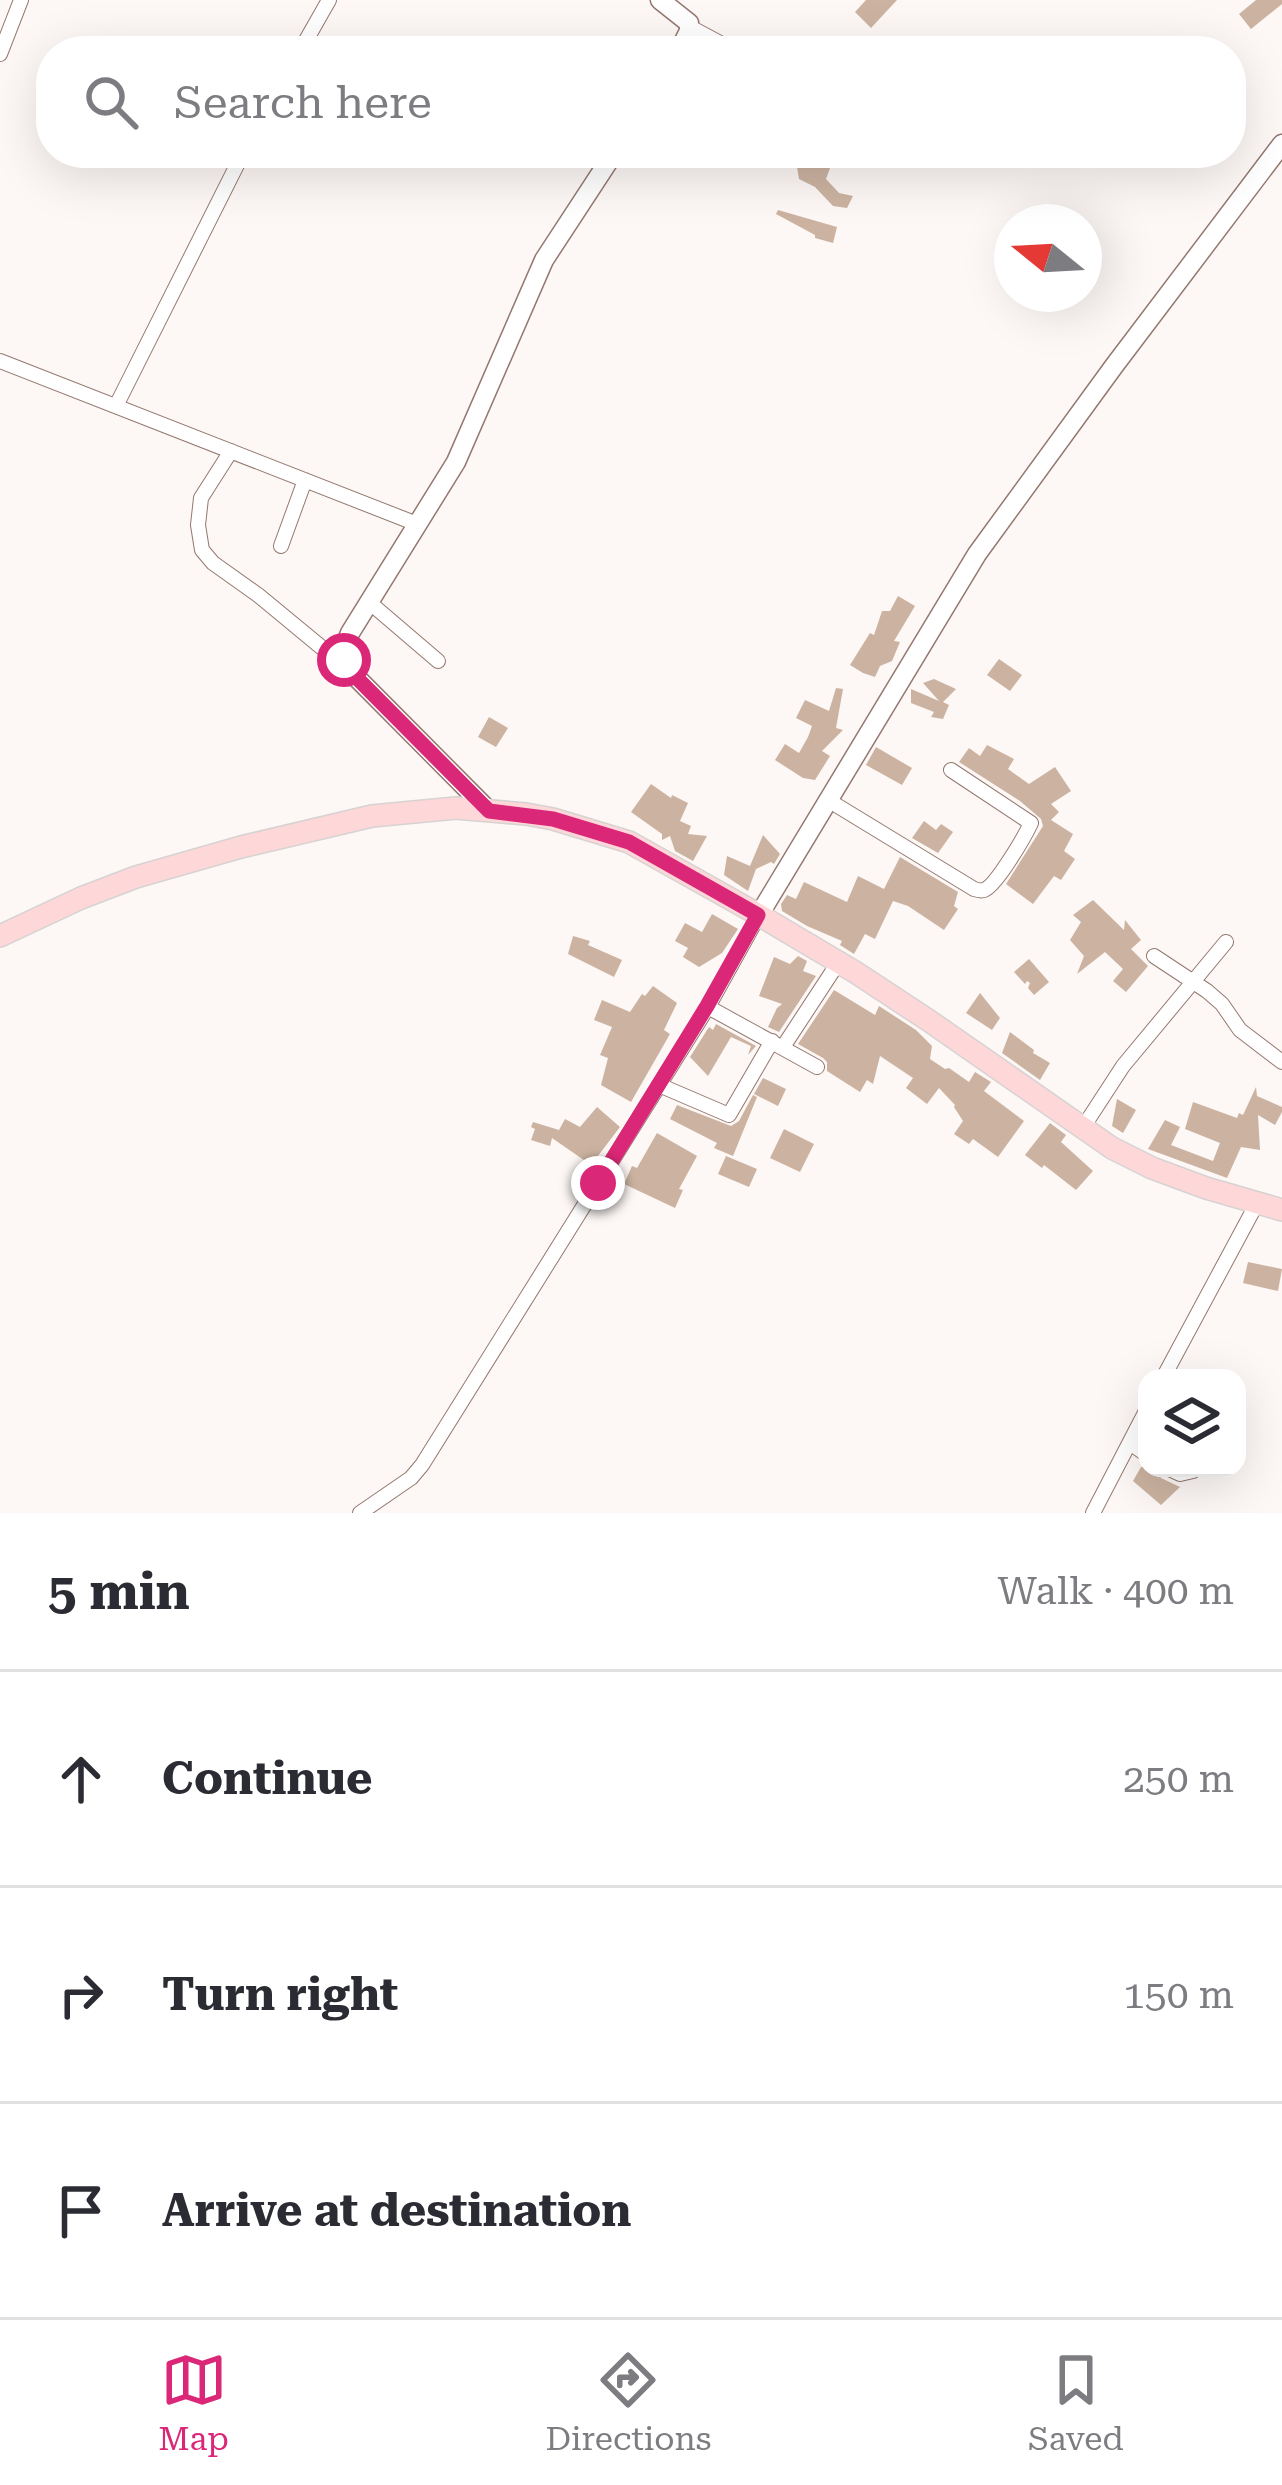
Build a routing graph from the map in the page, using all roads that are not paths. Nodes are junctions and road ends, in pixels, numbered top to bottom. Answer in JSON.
{"nodes":[{"id":1,"x":21,"y":0,"type":"edge"},
{"id":2,"x":329,"y":0,"type":"edge"},
{"id":3,"x":660,"y":0,"type":"edge"},
{"id":4,"x":5,"y":26,"type":"edge"},
{"id":5,"x":690,"y":27,"type":"junction"},
{"id":6,"x":309,"y":36,"type":"edge"},
{"id":7,"x":686,"y":36,"type":"edge"},
{"id":8,"x":707,"y":36,"type":"edge"},
{"id":9,"x":0,"y":54,"type":"edge"},
{"id":10,"x":1282,"y":144,"type":"edge"},
{"id":11,"x":235,"y":168,"type":"edge"},
{"id":12,"x":604,"y":168,"type":"edge"},
{"id":13,"x":0,"y":362,"type":"edge"},
{"id":14,"x":116,"y":406,"type":"junction"},
{"id":15,"x":231,"y":451,"type":"junction"},
{"id":16,"x":305,"y":480,"type":"junction"},
{"id":17,"x":417,"y":524,"type":"junction"},
{"id":18,"x":280,"y":546,"type":"dead end"},
{"id":19,"x":369,"y":602,"type":"junction"},
{"id":20,"x":344,"y":660,"type":"junction"},
{"id":21,"x":438,"y":661,"type":"dead end"},
{"id":22,"x":951,"y":770,"type":"dead end"},
{"id":23,"x":828,"y":800,"type":"junction"},
{"id":24,"x":489,"y":811,"type":"junction"},
{"id":25,"x":758,"y":915,"type":"junction"},
{"id":26,"x":0,"y":937,"type":"edge"},
{"id":27,"x":1226,"y":942,"type":"dead end"},
{"id":28,"x":1154,"y":956,"type":"dead end"},
{"id":29,"x":838,"y":963,"type":"junction"},
{"id":30,"x":1193,"y":982,"type":"junction"},
{"id":31,"x":707,"y":1006,"type":"junction"},
{"id":32,"x":778,"y":1044,"type":"junction"},
{"id":33,"x":1282,"y":1062,"type":"edge"},
{"id":34,"x":817,"y":1067,"type":"dead end"},
{"id":35,"x":659,"y":1084,"type":"junction"},
{"id":36,"x":1082,"y":1129,"type":"junction"},
{"id":37,"x":1256,"y":1205,"type":"junction"},
{"id":38,"x":1282,"y":1210,"type":"edge"},
{"id":39,"x":1168,"y":1369,"type":"edge"},
{"id":40,"x":1138,"y":1427,"type":"edge"},
{"id":41,"x":1130,"y":1443,"type":"junction"},
{"id":42,"x":1138,"y":1449,"type":"edge"},
{"id":43,"x":359,"y":1513,"type":"edge"},
{"id":44,"x":1093,"y":1513,"type":"edge"}],
"edges":[{"from":1,"to":4,"type":"street"},
{"from":2,"to":6,"type":"street"},
{"from":3,"to":5,"type":"street"},
{"from":4,"to":9,"type":"street"},
{"from":5,"to":7,"type":"street"},
{"from":5,"to":8,"type":"street"},
{"from":10,"to":23,"type":"street"},
{"from":11,"to":14,"type":"street"},
{"from":12,"to":17,"type":"street"},
{"from":13,"to":14,"type":"street"},
{"from":14,"to":15,"type":"street"},
{"from":15,"to":16,"type":"street"},
{"from":15,"to":20,"type":"street"},
{"from":16,"to":17,"type":"street"},
{"from":16,"to":18,"type":"street"},
{"from":17,"to":19,"type":"street"},
{"from":19,"to":20,"type":"street"},
{"from":19,"to":21,"type":"street"},
{"from":20,"to":24,"type":"street"},
{"from":22,"to":23,"type":"street"},
{"from":23,"to":25,"type":"street"},
{"from":24,"to":25,"type":"main road"},
{"from":24,"to":26,"type":"main road"},
{"from":25,"to":29,"type":"main road"},
{"from":25,"to":31,"type":"street"},
{"from":27,"to":30,"type":"street"},
{"from":28,"to":30,"type":"street"},
{"from":29,"to":32,"type":"street"},
{"from":29,"to":36,"type":"main road"},
{"from":30,"to":33,"type":"street"},
{"from":30,"to":36,"type":"street"},
{"from":31,"to":32,"type":"street"},
{"from":31,"to":35,"type":"street"},
{"from":32,"to":34,"type":"street"},
{"from":32,"to":35,"type":"street"},
{"from":35,"to":43,"type":"street"},
{"from":36,"to":37,"type":"main road"},
{"from":37,"to":38,"type":"main road"},
{"from":37,"to":39,"type":"street"},
{"from":40,"to":41,"type":"street"},
{"from":41,"to":42,"type":"street"},
{"from":41,"to":44,"type":"street"}]}
